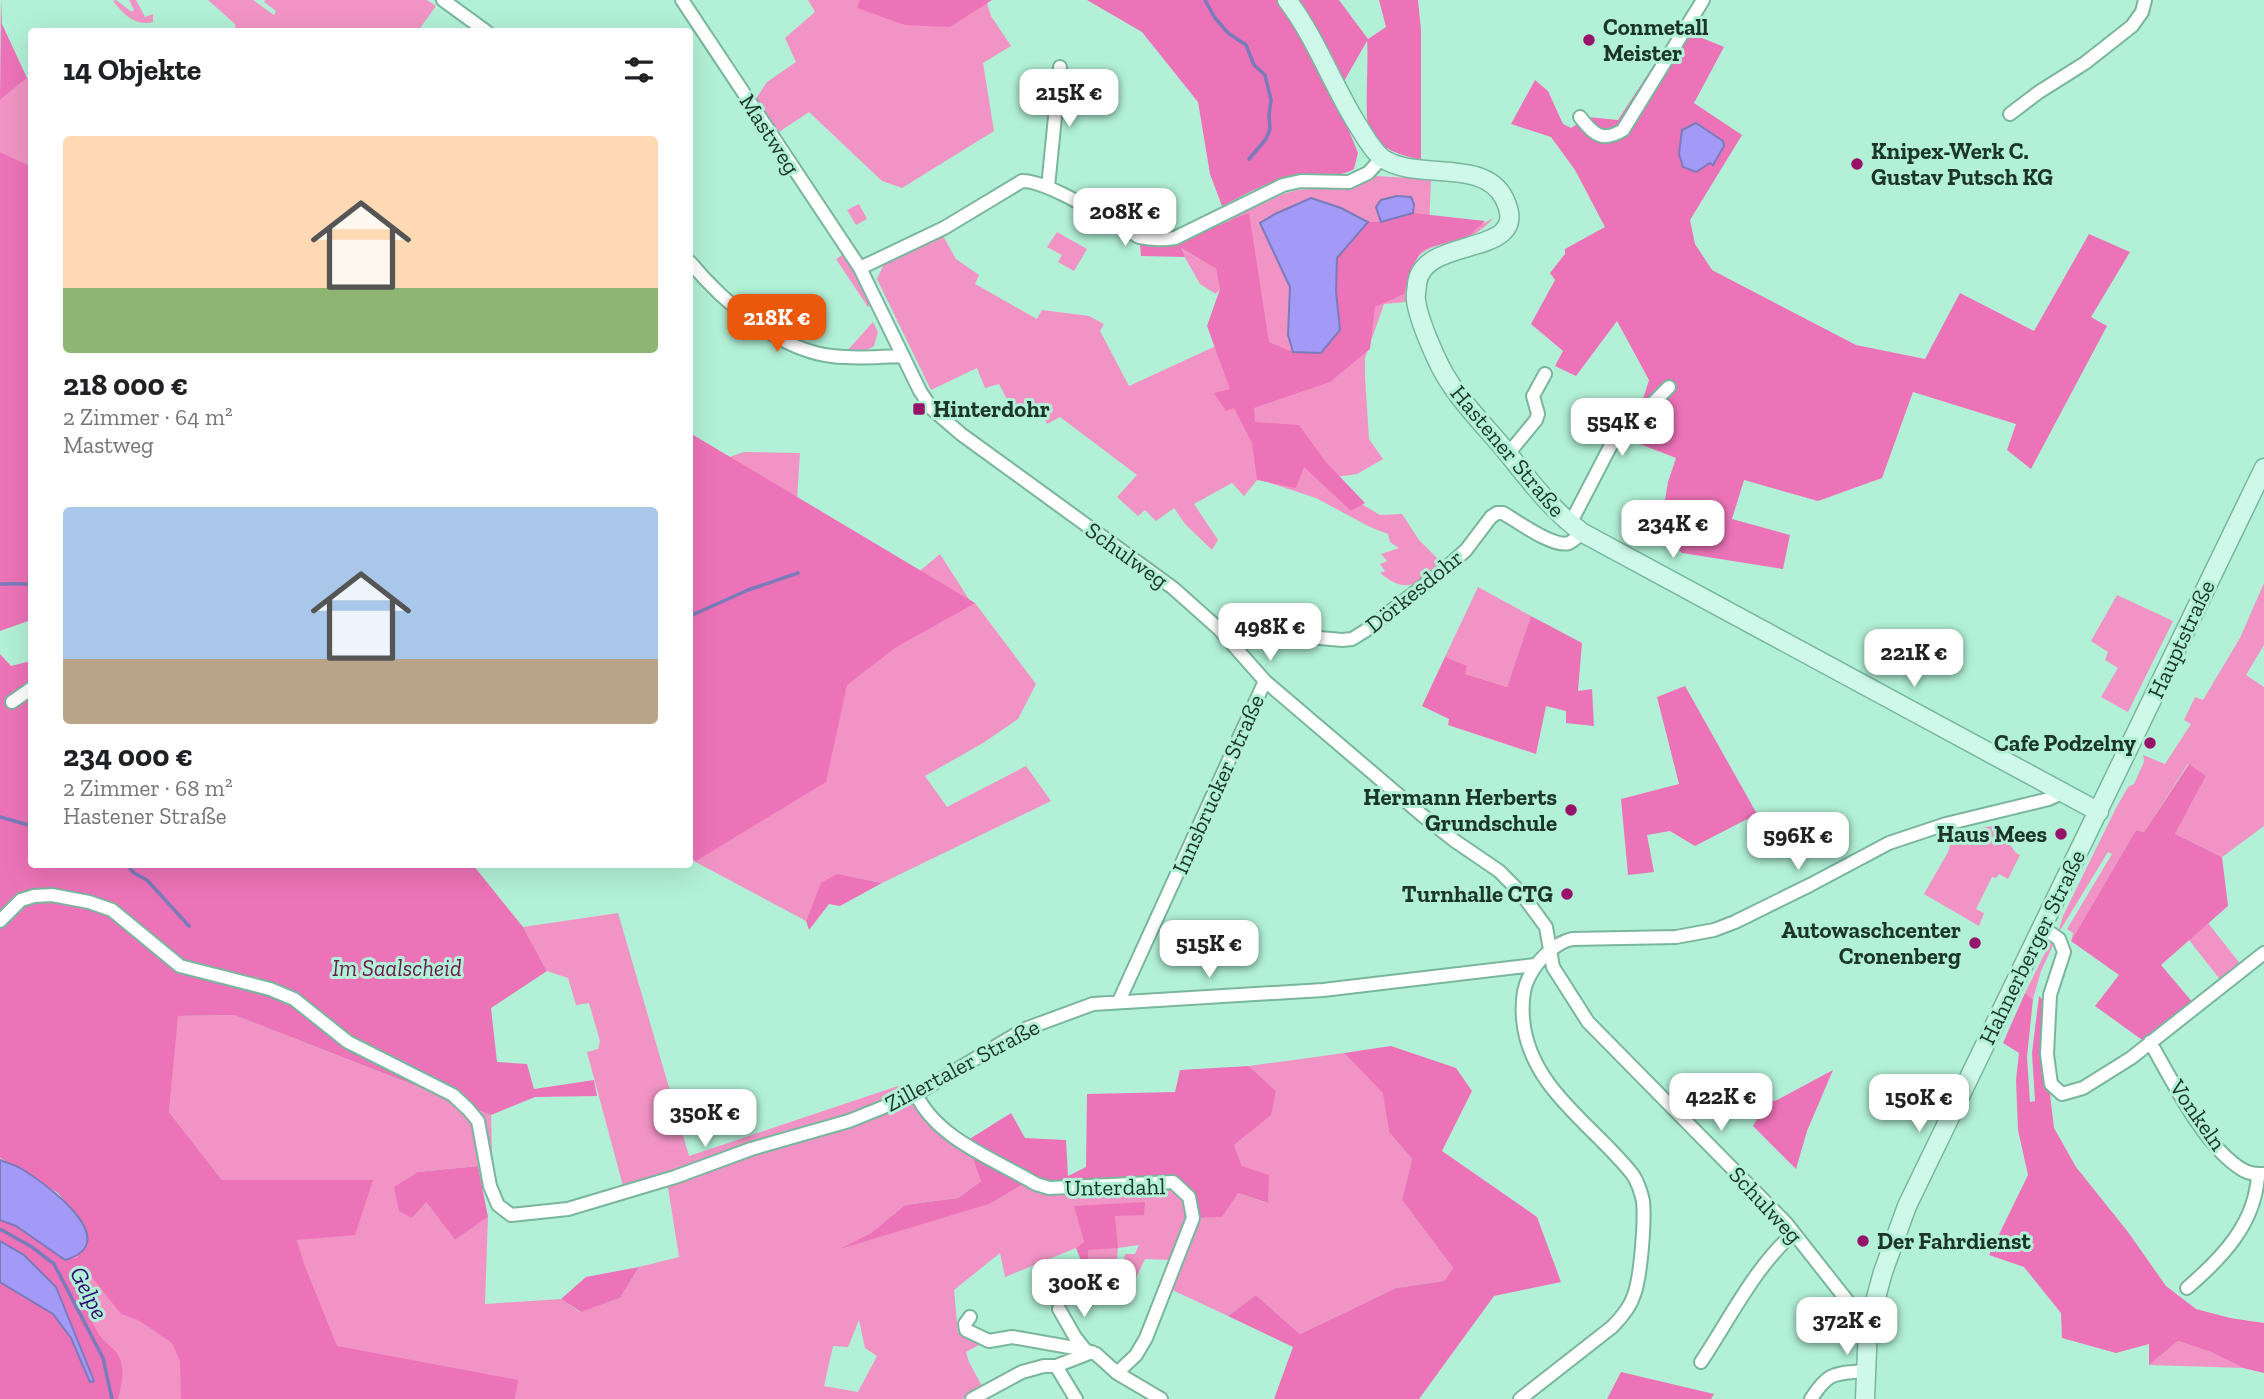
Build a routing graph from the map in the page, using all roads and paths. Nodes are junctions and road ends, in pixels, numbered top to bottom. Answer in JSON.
{"nodes":[{"id":1,"x":443,"y":0,"type":"edge"},
{"id":2,"x":682,"y":0,"type":"edge"},
{"id":3,"x":1287,"y":0,"type":"edge"},
{"id":4,"x":1703,"y":0,"type":"edge"},
{"id":5,"x":2145,"y":0,"type":"edge"},
{"id":6,"x":482,"y":28,"type":"edge"},
{"id":7,"x":1060,"y":67,"type":"dead end"},
{"id":8,"x":2010,"y":114,"type":"dead end"},
{"id":9,"x":1580,"y":117,"type":"dead end"},
{"id":10,"x":1382,"y":158,"type":"junction"},
{"id":11,"x":1048,"y":187,"type":"junction"},
{"id":12,"x":693,"y":265,"type":"edge"},
{"id":13,"x":860,"y":268,"type":"junction"},
{"id":14,"x":903,"y":356,"type":"junction"},
{"id":15,"x":1545,"y":374,"type":"dead end"},
{"id":16,"x":1670,"y":387,"type":"dead end"},
{"id":17,"x":932,"y":410,"type":"joint"},
{"id":18,"x":1508,"y":454,"type":"junction"},
{"id":19,"x":2264,"y":468,"type":"edge"},
{"id":20,"x":1576,"y":529,"type":"junction"},
{"id":21,"x":1219,"y":629,"type":"junction"},
{"id":22,"x":1265,"y":681,"type":"junction"},
{"id":23,"x":28,"y":691,"type":"edge"},
{"id":24,"x":12,"y":702,"type":"dead end"},
{"id":25,"x":2063,"y":792,"type":"junction"},
{"id":26,"x":2099,"y":812,"type":"junction"},
{"id":27,"x":0,"y":921,"type":"edge"},
{"id":28,"x":2042,"y":927,"type":"junction"},
{"id":29,"x":1550,"y":952,"type":"junction"},
{"id":30,"x":2264,"y":953,"type":"edge"},
{"id":31,"x":1535,"y":965,"type":"junction"},
{"id":32,"x":1119,"y":1001,"type":"junction"},
{"id":33,"x":2150,"y":1042,"type":"junction"},
{"id":34,"x":916,"y":1094,"type":"junction"},
{"id":35,"x":2261,"y":1174,"type":"edge"},
{"id":36,"x":1794,"y":1233,"type":"junction"},
{"id":37,"x":2187,"y":1288,"type":"dead end"},
{"id":38,"x":1059,"y":1309,"type":"dead end"},
{"id":39,"x":970,"y":1317,"type":"dead end"},
{"id":40,"x":1868,"y":1327,"type":"junction"},
{"id":41,"x":1089,"y":1351,"type":"junction"},
{"id":42,"x":1701,"y":1362,"type":"dead end"},
{"id":43,"x":1056,"y":1366,"type":"junction"},
{"id":44,"x":1866,"y":1371,"type":"junction"},
{"id":45,"x":1117,"y":1373,"type":"junction"},
{"id":46,"x":972,"y":1399,"type":"edge"},
{"id":47,"x":1076,"y":1399,"type":"edge"},
{"id":48,"x":1161,"y":1399,"type":"edge"},
{"id":49,"x":1520,"y":1399,"type":"edge"},
{"id":50,"x":1811,"y":1399,"type":"edge"},
{"id":51,"x":1866,"y":1399,"type":"edge"}],
"edges":[{"from":1,"to":6,"type":"street"},
{"from":2,"to":13,"type":"street","name":"Mastweg"},
{"from":3,"to":10,"type":"main road"},
{"from":4,"to":9,"type":"street"},
{"from":5,"to":8,"type":"street"},
{"from":7,"to":11,"type":"street"},
{"from":10,"to":11,"type":"street"},
{"from":10,"to":18,"type":"main road","name":"Hastener Straße"},
{"from":11,"to":13,"type":"street"},
{"from":12,"to":14,"type":"street"},
{"from":13,"to":14,"type":"street","name":"Mastweg"},
{"from":14,"to":17,"type":"street","name":"Mastweg"},
{"from":15,"to":18,"type":"street"},
{"from":16,"to":20,"type":"street"},
{"from":17,"to":21,"type":"street","name":"Schulweg"},
{"from":18,"to":20,"type":"main road","name":"Hastener Straße"},
{"from":19,"to":26,"type":"main road","name":"Hauptstraße"},
{"from":20,"to":21,"type":"street","name":"Dörkesdohr"},
{"from":20,"to":25,"type":"main road","name":"Hastener Straße"},
{"from":21,"to":22,"type":"street","name":"Schulweg"},
{"from":22,"to":29,"type":"street","name":"Schulweg"},
{"from":22,"to":32,"type":"street","name":"Innsbrucker Straße"},
{"from":23,"to":24,"type":"street"},
{"from":25,"to":26,"type":"main road","name":"Hastener Straße"},
{"from":25,"to":29,"type":"street"},
{"from":26,"to":28,"type":"main road","name":"Hahnerberger Straße"},
{"from":27,"to":34,"type":"street","name":"Zillertaler Straße"},
{"from":28,"to":33,"type":"street"},
{"from":28,"to":40,"type":"main road","name":"Hahnerberger Straße"},
{"from":29,"to":31,"type":"street"},
{"from":29,"to":36,"type":"street","name":"Schulweg"},
{"from":30,"to":33,"type":"street"},
{"from":31,"to":32,"type":"street","name":"Zillertaler Straße"},
{"from":31,"to":49,"type":"street"},
{"from":32,"to":34,"type":"street","name":"Zillertaler Straße"},
{"from":33,"to":35,"type":"street","name":"Vonkeln"},
{"from":34,"to":45,"type":"street","name":"Unterdahl"},
{"from":35,"to":37,"type":"street","name":"Vonkeln"},
{"from":36,"to":40,"type":"street","name":"Schulweg"},
{"from":36,"to":42,"type":"street"},
{"from":38,"to":41,"type":"street"},
{"from":39,"to":41,"type":"street"},
{"from":40,"to":44,"type":"main road","name":"Hahnerberger Straße"},
{"from":41,"to":43,"type":"street"},
{"from":41,"to":45,"type":"street"},
{"from":43,"to":46,"type":"street"},
{"from":43,"to":47,"type":"street"},
{"from":44,"to":50,"type":"street"},
{"from":44,"to":51,"type":"main road","name":"Hahnerberger Straße"},
{"from":45,"to":48,"type":"street"}]}
